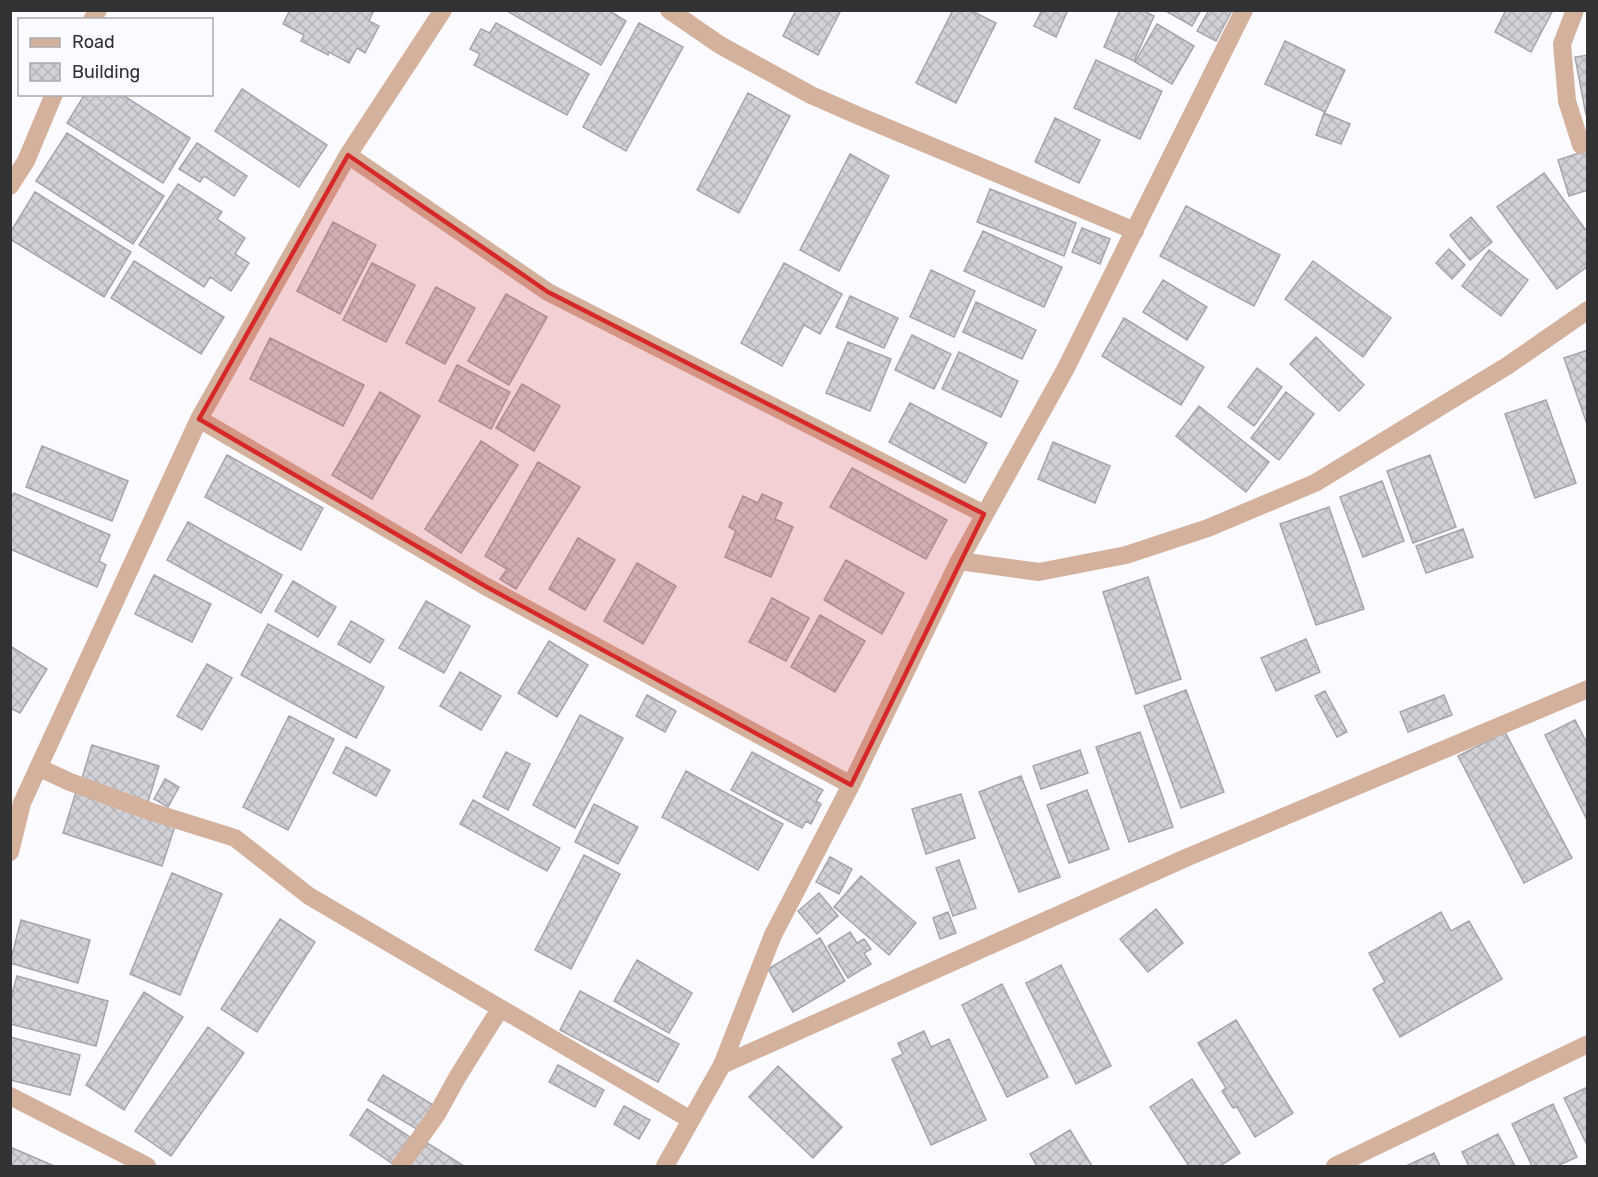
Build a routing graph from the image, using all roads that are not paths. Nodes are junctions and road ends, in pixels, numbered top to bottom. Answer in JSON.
{"nodes":[{"id":1,"x":443,"y":10,"type":"edge"},
{"id":2,"x":669,"y":10,"type":"edge"},
{"id":3,"x":1244,"y":10,"type":"edge"},
{"id":4,"x":1575,"y":10,"type":"edge"},
{"id":5,"x":53,"y":96,"type":"edge"},
{"id":6,"x":1581,"y":145,"type":"dead end"},
{"id":7,"x":348,"y":155,"type":"junction"},
{"id":8,"x":10,"y":186,"type":"edge"},
{"id":9,"x":1135,"y":231,"type":"junction"},
{"id":10,"x":1587,"y":310,"type":"edge"},
{"id":11,"x":199,"y":419,"type":"junction"},
{"id":12,"x":984,"y":514,"type":"junction"},
{"id":13,"x":959,"y":561,"type":"junction"},
{"id":14,"x":1587,"y":689,"type":"edge"},
{"id":15,"x":40,"y":768,"type":"junction"},
{"id":16,"x":851,"y":785,"type":"junction"},
{"id":17,"x":16,"y":799,"type":"edge"},
{"id":18,"x":10,"y":852,"type":"edge"},
{"id":19,"x":500,"y":1009,"type":"junction"},
{"id":20,"x":1587,"y":1044,"type":"edge"},
{"id":21,"x":722,"y":1065,"type":"junction"},
{"id":22,"x":10,"y":1096,"type":"edge"},
{"id":23,"x":691,"y":1120,"type":"junction"},
{"id":24,"x":147,"y":1167,"type":"edge"},
{"id":25,"x":400,"y":1167,"type":"edge"},
{"id":26,"x":665,"y":1167,"type":"edge"},
{"id":27,"x":1335,"y":1167,"type":"edge"}],
"edges":[{"from":1,"to":7,"type":"street"},
{"from":2,"to":9,"type":"street"},
{"from":3,"to":9,"type":"street"},
{"from":4,"to":6,"type":"street"},
{"from":5,"to":8,"type":"street"},
{"from":7,"to":11,"type":"street"},
{"from":7,"to":12,"type":"street"},
{"from":9,"to":12,"type":"street"},
{"from":10,"to":13,"type":"street"},
{"from":11,"to":15,"type":"street"},
{"from":11,"to":16,"type":"street"},
{"from":12,"to":13,"type":"street"},
{"from":13,"to":16,"type":"street"},
{"from":14,"to":21,"type":"street"},
{"from":15,"to":17,"type":"street"},
{"from":15,"to":19,"type":"street"},
{"from":16,"to":21,"type":"street"},
{"from":17,"to":18,"type":"street"},
{"from":19,"to":23,"type":"street"},
{"from":19,"to":25,"type":"street"},
{"from":20,"to":27,"type":"street"},
{"from":21,"to":23,"type":"street"},
{"from":22,"to":24,"type":"street"},
{"from":23,"to":26,"type":"street"}]}
